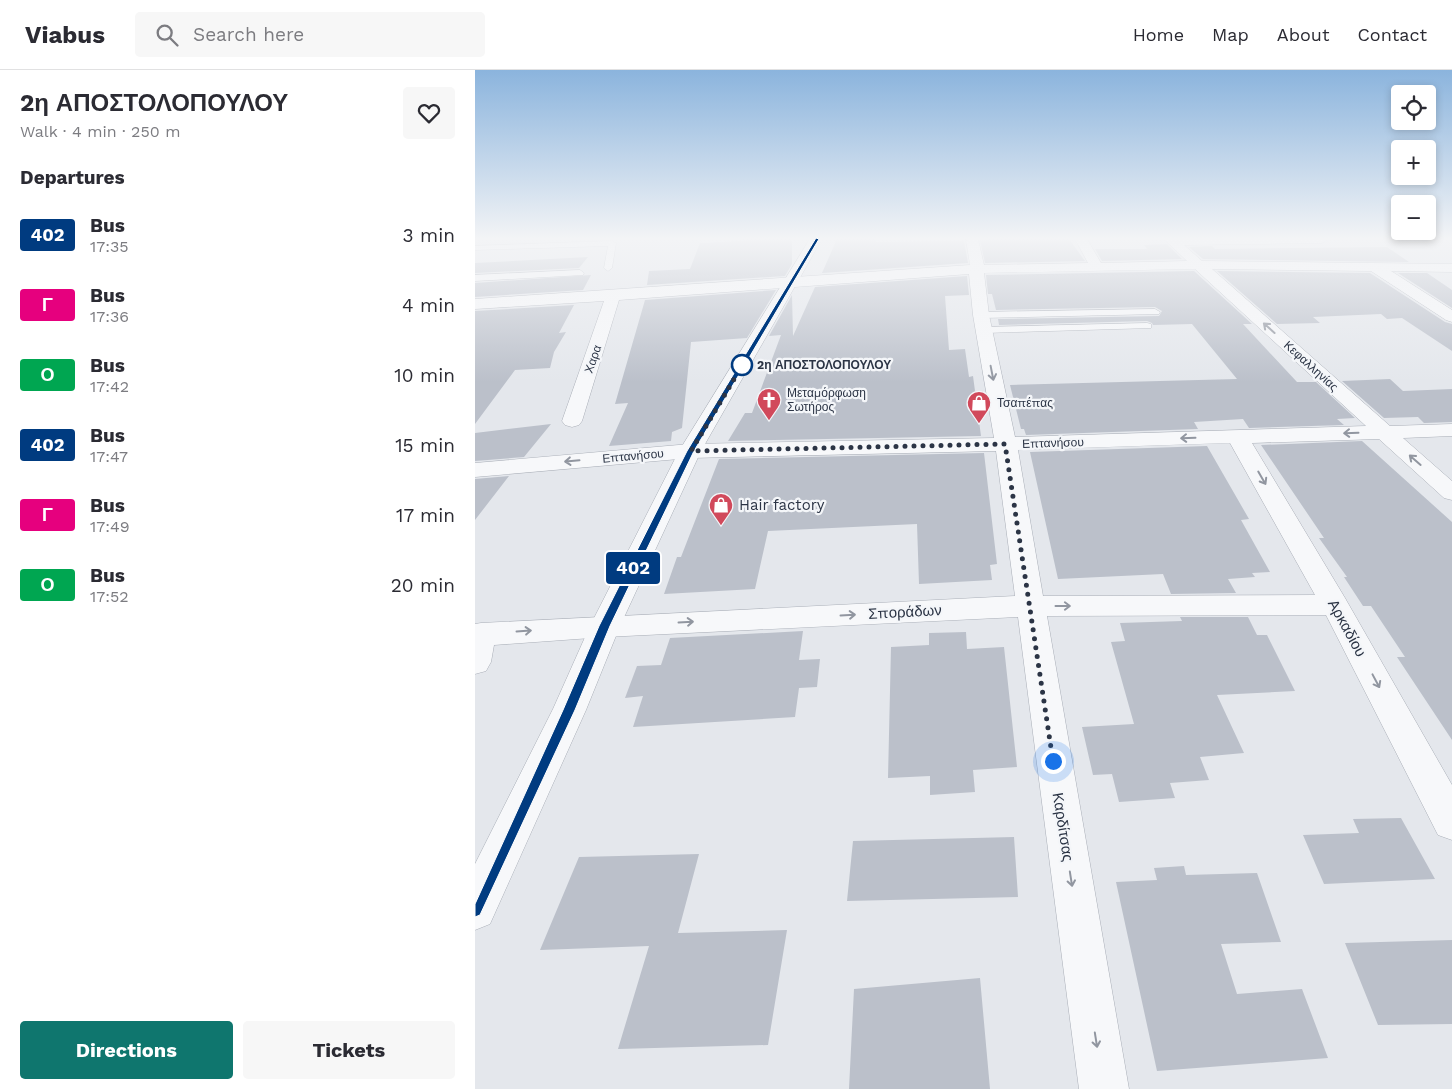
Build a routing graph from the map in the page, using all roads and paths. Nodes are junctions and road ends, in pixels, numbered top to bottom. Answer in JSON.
{"nodes":[{"id":1,"x":734,"y":287,"type":"edge"},
{"id":2,"x":790,"y":287,"type":"edge"},
{"id":3,"x":977,"y":287,"type":"edge"},
{"id":4,"x":1223,"y":287,"type":"edge"},
{"id":5,"x":1400,"y":287,"type":"edge"},
{"id":6,"x":613,"y":296,"type":"junction"},
{"id":7,"x":475,"y":304,"type":"edge"},
{"id":8,"x":1155,"y":312,"type":"dead end"},
{"id":9,"x":1452,"y":317,"type":"edge"},
{"id":10,"x":982,"y":322,"type":"junction"},
{"id":11,"x":1147,"y":326,"type":"dead end"},
{"id":12,"x":572,"y":421,"type":"dead end"},
{"id":13,"x":1452,"y":430,"type":"edge"},
{"id":14,"x":1383,"y":432,"type":"junction"},
{"id":15,"x":1237,"y":436,"type":"junction"},
{"id":16,"x":1005,"y":444,"type":"junction"},
{"id":17,"x":691,"y":451,"type":"junction"},
{"id":18,"x":475,"y":470,"type":"edge"},
{"id":19,"x":1452,"y":493,"type":"edge"},
{"id":20,"x":1335,"y":605,"type":"junction"},
{"id":21,"x":1029,"y":606,"type":"junction"},
{"id":22,"x":605,"y":626,"type":"junction"},
{"id":23,"x":477,"y":643,"type":"edge"},
{"id":24,"x":1452,"y":822,"type":"edge"},
{"id":25,"x":475,"y":909,"type":"edge"},
{"id":26,"x":1104,"y":1089,"type":"edge"}],
"edges":[{"from":1,"to":6,"type":"street"},
{"from":2,"to":17,"type":"street"},
{"from":3,"to":10,"type":"street","name":"Καρδίτσας"},
{"from":14,"to":4,"type":"street","name":"Κεφαλληνίας","one_way":true},
{"from":5,"to":9,"type":"street"},
{"from":6,"to":7,"type":"street"},
{"from":6,"to":12,"type":"street","name":"Χαρα"},
{"from":8,"to":10,"type":"lane"},
{"from":10,"to":11,"type":"lane"},
{"from":10,"to":16,"type":"street","name":"Καρδίτσας","one_way":true},
{"from":13,"to":14,"type":"street","name":"Επτανήσου"},
{"from":14,"to":15,"type":"street","name":"Επτανήσου","one_way":true},
{"from":19,"to":14,"type":"street","name":"Κεφαλληνίας","one_way":true},
{"from":15,"to":16,"type":"street","name":"Επτανήσου","one_way":true},
{"from":15,"to":20,"type":"street","name":"Αρκαδίου","one_way":true},
{"from":16,"to":17,"type":"street","name":"Επτανήσου"},
{"from":16,"to":21,"type":"street","name":"Καρδίτσας"},
{"from":17,"to":18,"type":"street","name":"Επτανήσου","one_way":true},
{"from":17,"to":22,"type":"street"},
{"from":21,"to":20,"type":"street","name":"Σποράδων","one_way":true},
{"from":20,"to":24,"type":"street","name":"Αρκαδίου","one_way":true},
{"from":22,"to":21,"type":"street","name":"Σποράδων","one_way":true},
{"from":21,"to":26,"type":"street","name":"Καρδίτσας","one_way":true},
{"from":23,"to":22,"type":"street","name":"Σποράδων","one_way":true},
{"from":22,"to":25,"type":"street"}]}
